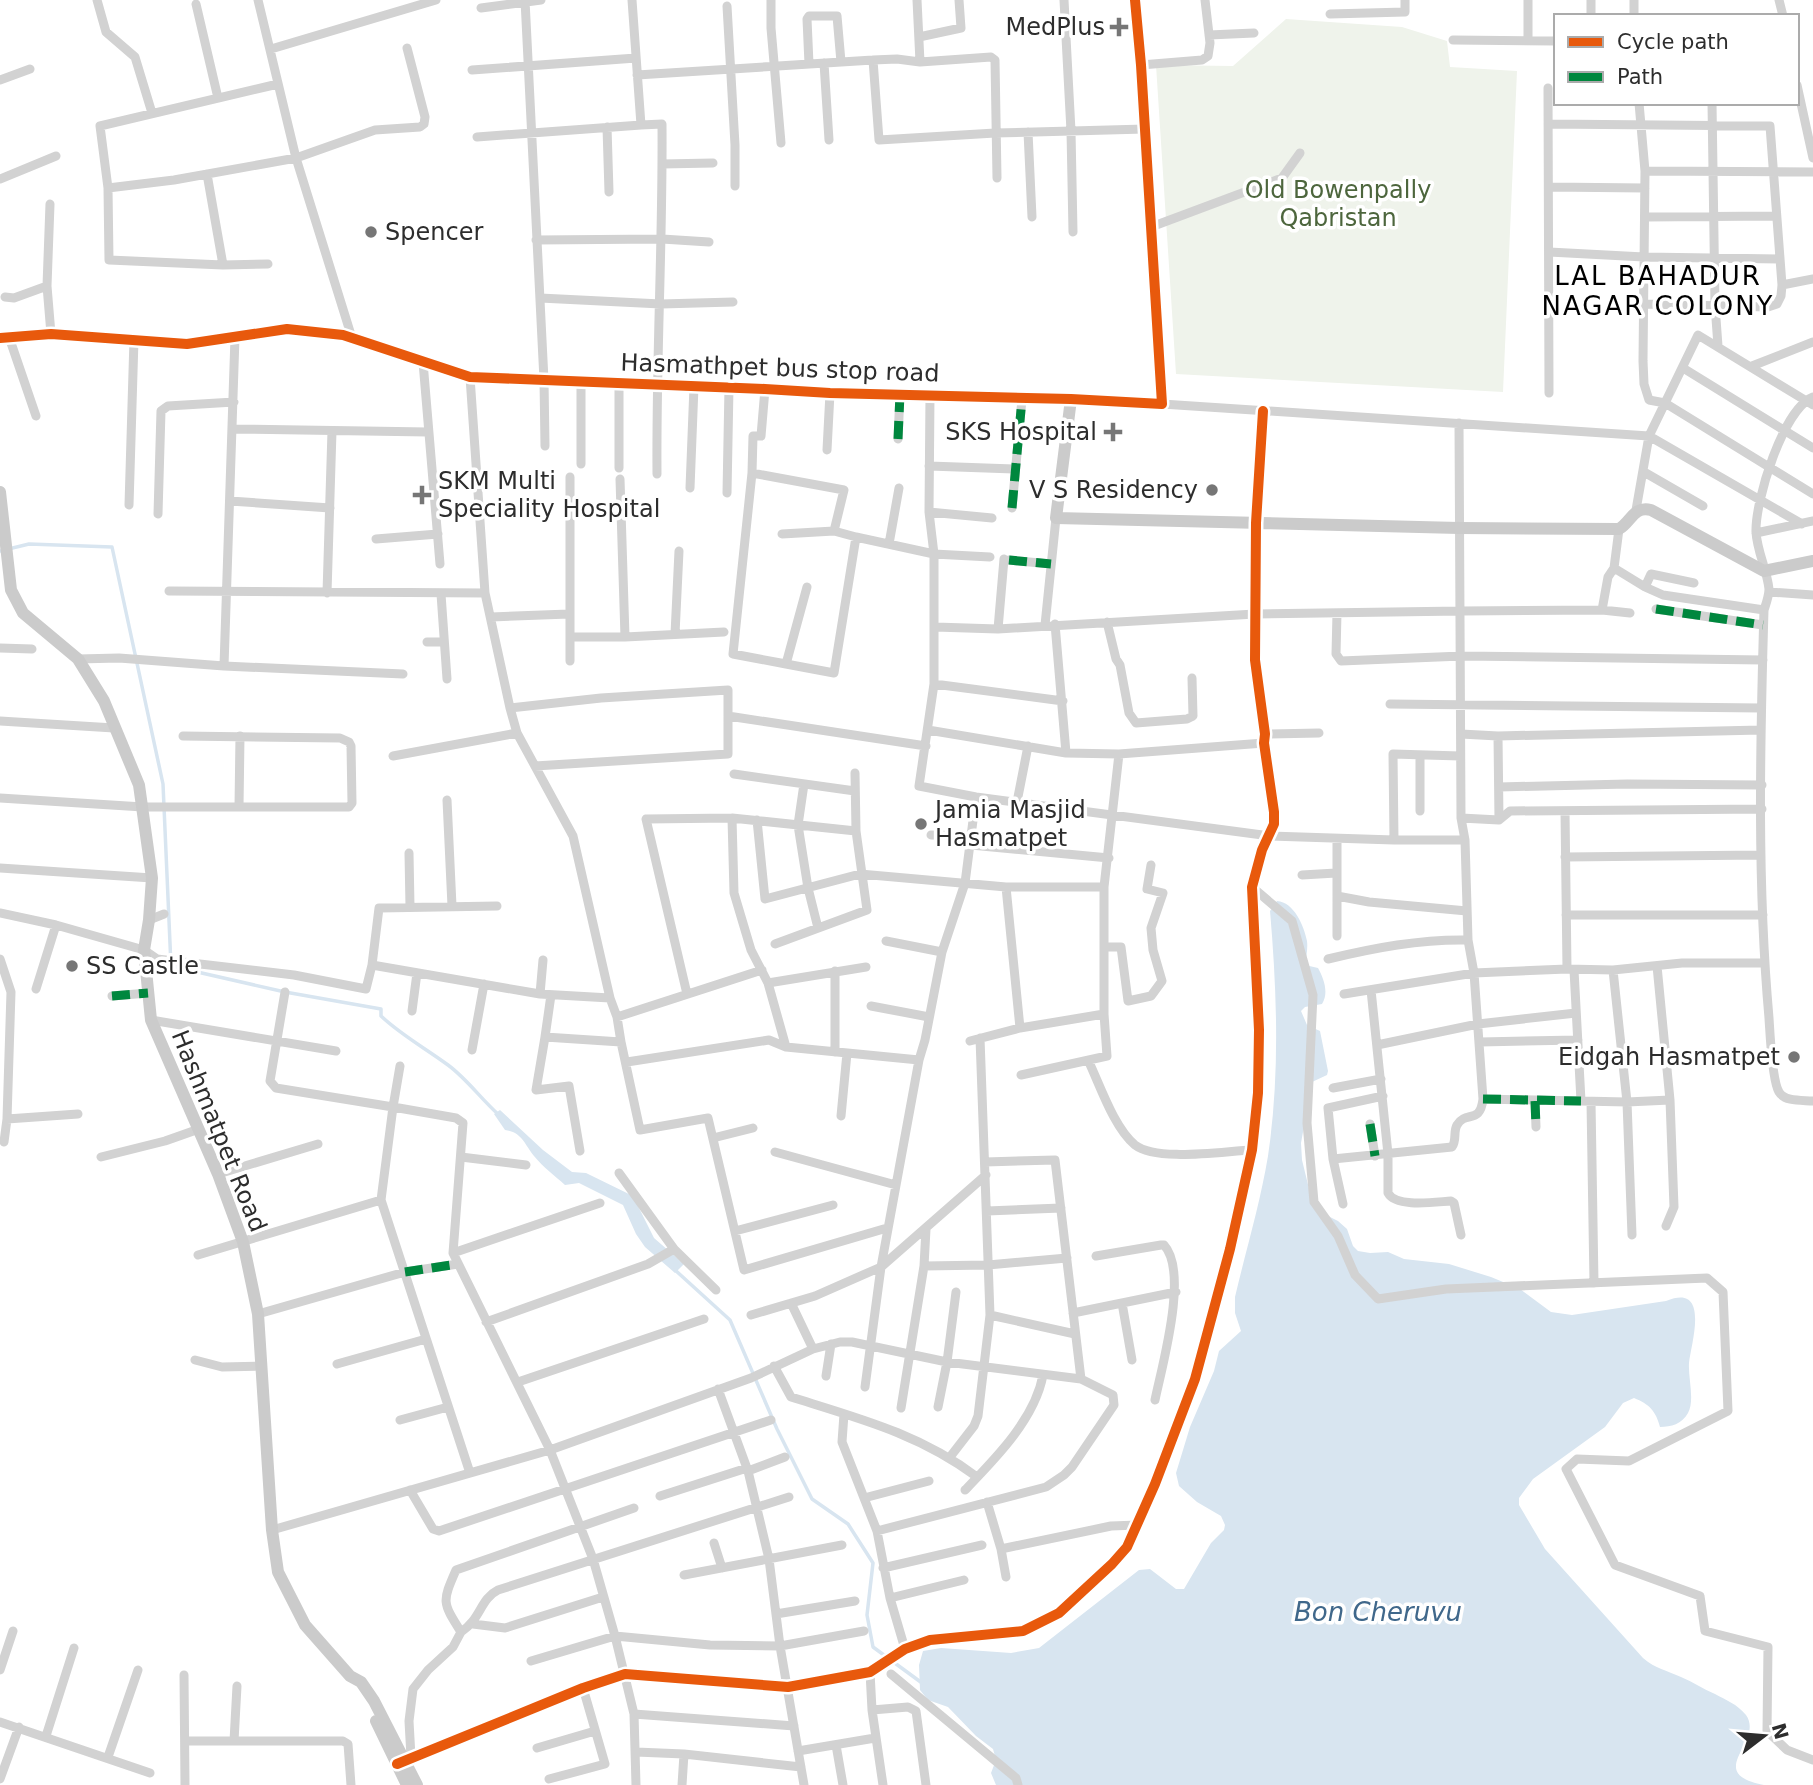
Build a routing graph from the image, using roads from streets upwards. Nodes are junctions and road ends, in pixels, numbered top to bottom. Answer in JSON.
{"nodes":[{"id":1,"x":97,"y":0,"type":"edge"},
{"id":2,"x":258,"y":0,"type":"edge"},
{"id":3,"x":436,"y":0,"type":"edge"},
{"id":4,"x":541,"y":0,"type":"edge"},
{"id":5,"x":632,"y":0,"type":"edge"},
{"id":6,"x":771,"y":0,"type":"edge"},
{"id":7,"x":917,"y":0,"type":"edge"},
{"id":8,"x":959,"y":0,"type":"edge"},
{"id":9,"x":1064,"y":0,"type":"edge"},
{"id":10,"x":1135,"y":0,"type":"edge"},
{"id":11,"x":1205,"y":0,"type":"edge"},
{"id":12,"x":1405,"y":0,"type":"edge"},
{"id":13,"x":1528,"y":0,"type":"edge"},
{"id":14,"x":525,"y":1,"type":"edge"},
{"id":15,"x":196,"y":4,"type":"dead end"},
{"id":16,"x":727,"y":6,"type":"dead end"},
{"id":17,"x":481,"y":8,"type":"dead end"},
{"id":18,"x":1330,"y":13,"type":"dead end"},
{"id":19,"x":1254,"y":33,"type":"dead end"},
{"id":20,"x":1209,"y":36,"type":"junction"},
{"id":21,"x":919,"y":37,"type":"junction"},
{"id":22,"x":1452,"y":40,"type":"dead end"},
{"id":23,"x":1528,"y":41,"type":"junction"},
{"id":24,"x":1554,"y":41,"type":"edge"},
{"id":25,"x":407,"y":48,"type":"dead end"},
{"id":26,"x":271,"y":49,"type":"junction"},
{"id":27,"x":636,"y":58,"type":"junction"},
{"id":28,"x":826,"y":60,"type":"junction"},
{"id":29,"x":873,"y":60,"type":"junction"},
{"id":30,"x":841,"y":62,"type":"junction"},
{"id":31,"x":920,"y":62,"type":"junction"},
{"id":32,"x":809,"y":64,"type":"junction"},
{"id":33,"x":776,"y":65,"type":"junction"},
{"id":34,"x":1141,"y":65,"type":"junction"},
{"id":35,"x":528,"y":67,"type":"junction"},
{"id":36,"x":30,"y":69,"type":"dead end"},
{"id":37,"x":472,"y":70,"type":"dead end"},
{"id":38,"x":730,"y":70,"type":"junction"},
{"id":39,"x":637,"y":75,"type":"junction"},
{"id":40,"x":0,"y":80,"type":"edge"},
{"id":41,"x":278,"y":84,"type":"junction"},
{"id":42,"x":1548,"y":88,"type":"dead end"},
{"id":43,"x":1799,"y":94,"type":"edge"},
{"id":44,"x":218,"y":97,"type":"junction"},
{"id":45,"x":1639,"y":105,"type":"edge"},
{"id":46,"x":1712,"y":105,"type":"edge"},
{"id":47,"x":152,"y":113,"type":"junction"},
{"id":48,"x":1548,"y":124,"type":"junction"},
{"id":49,"x":641,"y":125,"type":"junction"},
{"id":50,"x":1643,"y":125,"type":"junction"},
{"id":51,"x":607,"y":127,"type":"junction"},
{"id":52,"x":1713,"y":127,"type":"junction"},
{"id":53,"x":1144,"y":129,"type":"junction"},
{"id":54,"x":1071,"y":131,"type":"junction"},
{"id":55,"x":1028,"y":132,"type":"junction"},
{"id":56,"x":995,"y":133,"type":"junction"},
{"id":57,"x":531,"y":135,"type":"junction"},
{"id":58,"x":477,"y":137,"type":"dead end"},
{"id":59,"x":829,"y":141,"type":"dead end"},
{"id":60,"x":781,"y":143,"type":"dead end"},
{"id":61,"x":1300,"y":153,"type":"dead end"},
{"id":62,"x":1813,"y":154,"type":"edge"},
{"id":63,"x":56,"y":156,"type":"dead end"},
{"id":64,"x":296,"y":158,"type":"junction"},
{"id":65,"x":713,"y":163,"type":"dead end"},
{"id":66,"x":662,"y":164,"type":"junction"},
{"id":67,"x":1645,"y":171,"type":"junction"},
{"id":68,"x":1714,"y":172,"type":"junction"},
{"id":69,"x":1813,"y":172,"type":"edge"},
{"id":70,"x":1773,"y":173,"type":"junction"},
{"id":71,"x":207,"y":174,"type":"junction"},
{"id":72,"x":997,"y":178,"type":"dead end"},
{"id":73,"x":0,"y":179,"type":"edge"},
{"id":74,"x":735,"y":186,"type":"dead end"},
{"id":75,"x":1549,"y":187,"type":"junction"},
{"id":76,"x":108,"y":188,"type":"junction"},
{"id":77,"x":1645,"y":188,"type":"junction"},
{"id":78,"x":609,"y":192,"type":"dead end"},
{"id":79,"x":50,"y":204,"type":"dead end"},
{"id":80,"x":1714,"y":215,"type":"junction"},
{"id":81,"x":1776,"y":216,"type":"junction"},
{"id":82,"x":1032,"y":217,"type":"dead end"},
{"id":83,"x":1644,"y":217,"type":"junction"},
{"id":84,"x":1151,"y":227,"type":"junction"},
{"id":85,"x":1073,"y":232,"type":"dead end"},
{"id":86,"x":662,"y":239,"type":"junction"},
{"id":87,"x":536,"y":240,"type":"junction"},
{"id":88,"x":709,"y":242,"type":"dead end"},
{"id":89,"x":1549,"y":252,"type":"junction"},
{"id":90,"x":1644,"y":257,"type":"junction"},
{"id":91,"x":1715,"y":258,"type":"junction"},
{"id":92,"x":1779,"y":259,"type":"junction"},
{"id":93,"x":268,"y":264,"type":"dead end"},
{"id":94,"x":223,"y":265,"type":"junction"},
{"id":95,"x":1813,"y":279,"type":"edge"},
{"id":96,"x":1782,"y":285,"type":"junction"},
{"id":97,"x":47,"y":286,"type":"junction"},
{"id":98,"x":5,"y":298,"type":"dead end"},
{"id":99,"x":540,"y":298,"type":"junction"},
{"id":100,"x":733,"y":302,"type":"dead end"},
{"id":101,"x":661,"y":304,"type":"junction"},
{"id":102,"x":1643,"y":304,"type":"junction"},
{"id":103,"x":1715,"y":305,"type":"junction"},
{"id":104,"x":51,"y":334,"type":"junction"},
{"id":105,"x":235,"y":337,"type":"junction"},
{"id":106,"x":5,"y":338,"type":"edge"},
{"id":107,"x":352,"y":338,"type":"junction"},
{"id":108,"x":134,"y":339,"type":"junction"},
{"id":109,"x":1813,"y":342,"type":"edge"},
{"id":110,"x":1718,"y":346,"type":"junction"},
{"id":111,"x":423,"y":362,"type":"junction"},
{"id":112,"x":1752,"y":366,"type":"junction"},
{"id":113,"x":1683,"y":368,"type":"junction"},
{"id":114,"x":470,"y":377,"type":"junction"},
{"id":115,"x":544,"y":380,"type":"junction"},
{"id":116,"x":581,"y":383,"type":"junction"},
{"id":117,"x":619,"y":383,"type":"junction"},
{"id":118,"x":656,"y":384,"type":"junction"},
{"id":119,"x":694,"y":386,"type":"junction"},
{"id":120,"x":729,"y":387,"type":"junction"},
{"id":121,"x":765,"y":388,"type":"junction"},
{"id":122,"x":830,"y":393,"type":"junction"},
{"id":123,"x":1549,"y":393,"type":"dead end"},
{"id":124,"x":900,"y":394,"type":"junction"},
{"id":125,"x":930,"y":395,"type":"junction"},
{"id":126,"x":1022,"y":399,"type":"junction"},
{"id":127,"x":1071,"y":399,"type":"junction"},
{"id":128,"x":1810,"y":401,"type":"edge"},
{"id":129,"x":234,"y":402,"type":"junction"},
{"id":130,"x":1665,"y":403,"type":"junction"},
{"id":131,"x":1162,"y":404,"type":"junction"},
{"id":132,"x":1263,"y":411,"type":"junction"},
{"id":133,"x":36,"y":416,"type":"dead end"},
{"id":134,"x":1459,"y":423,"type":"junction"},
{"id":135,"x":233,"y":429,"type":"junction"},
{"id":136,"x":332,"y":430,"type":"junction"},
{"id":137,"x":1786,"y":431,"type":"junction"},
{"id":138,"x":428,"y":432,"type":"junction"},
{"id":139,"x":1649,"y":436,"type":"junction"},
{"id":140,"x":898,"y":439,"type":"dead end"},
{"id":141,"x":545,"y":446,"type":"dead end"},
{"id":142,"x":1813,"y":448,"type":"edge"},
{"id":143,"x":827,"y":450,"type":"dead end"},
{"id":144,"x":580,"y":464,"type":"dead end"},
{"id":145,"x":929,"y":466,"type":"junction"},
{"id":146,"x":1769,"y":467,"type":"junction"},
{"id":147,"x":619,"y":468,"type":"dead end"},
{"id":148,"x":1014,"y":469,"type":"junction"},
{"id":149,"x":1644,"y":472,"type":"junction"},
{"id":150,"x":752,"y":473,"type":"junction"},
{"id":151,"x":657,"y":474,"type":"dead end"},
{"id":152,"x":570,"y":477,"type":"dead end"},
{"id":153,"x":620,"y":479,"type":"dead end"},
{"id":154,"x":690,"y":488,"type":"dead end"},
{"id":155,"x":899,"y":488,"type":"dead end"},
{"id":156,"x":0,"y":492,"type":"edge"},
{"id":157,"x":727,"y":493,"type":"dead end"},
{"id":158,"x":1813,"y":494,"type":"edge"},
{"id":159,"x":1759,"y":499,"type":"junction"},
{"id":160,"x":230,"y":501,"type":"junction"},
{"id":161,"x":129,"y":505,"type":"dead end"},
{"id":162,"x":1703,"y":506,"type":"dead end"},
{"id":163,"x":330,"y":508,"type":"junction"},
{"id":164,"x":1012,"y":508,"type":"dead end"},
{"id":165,"x":1636,"y":510,"type":"junction"},
{"id":166,"x":929,"y":512,"type":"junction"},
{"id":167,"x":158,"y":514,"type":"dead end"},
{"id":168,"x":992,"y":518,"type":"dead end"},
{"id":169,"x":1056,"y":518,"type":"junction"},
{"id":170,"x":1813,"y":521,"type":"edge"},
{"id":171,"x":1256,"y":523,"type":"junction"},
{"id":172,"x":1802,"y":524,"type":"junction"},
{"id":173,"x":1459,"y":527,"type":"junction"},
{"id":174,"x":1619,"y":529,"type":"junction"},
{"id":175,"x":834,"y":531,"type":"junction"},
{"id":176,"x":1756,"y":533,"type":"junction"},
{"id":177,"x":438,"y":534,"type":"junction"},
{"id":178,"x":782,"y":534,"type":"dead end"},
{"id":179,"x":856,"y":537,"type":"junction"},
{"id":180,"x":376,"y":539,"type":"dead end"},
{"id":181,"x":888,"y":544,"type":"junction"},
{"id":182,"x":679,"y":551,"type":"dead end"},
{"id":183,"x":934,"y":554,"type":"junction"},
{"id":184,"x":990,"y":557,"type":"dead end"},
{"id":185,"x":1813,"y":561,"type":"edge"},
{"id":186,"x":440,"y":564,"type":"dead end"},
{"id":187,"x":1051,"y":564,"type":"junction"},
{"id":188,"x":1614,"y":568,"type":"junction"},
{"id":189,"x":1764,"y":571,"type":"junction"},
{"id":190,"x":7,"y":582,"type":"edge"},
{"id":191,"x":1695,"y":583,"type":"dead end"},
{"id":192,"x":807,"y":587,"type":"dead end"},
{"id":193,"x":1645,"y":587,"type":"junction"},
{"id":194,"x":169,"y":591,"type":"dead end"},
{"id":195,"x":1769,"y":592,"type":"junction"},
{"id":196,"x":227,"y":593,"type":"junction"},
{"id":197,"x":327,"y":593,"type":"junction"},
{"id":198,"x":485,"y":593,"type":"junction"},
{"id":199,"x":441,"y":594,"type":"junction"},
{"id":200,"x":1813,"y":595,"type":"edge"},
{"id":201,"x":1656,"y":609,"type":"dead end"},
{"id":202,"x":1602,"y":610,"type":"junction"},
{"id":203,"x":1764,"y":610,"type":"junction"},
{"id":204,"x":1461,"y":611,"type":"junction"},
{"id":205,"x":1337,"y":612,"type":"junction"},
{"id":206,"x":1630,"y":613,"type":"dead end"},
{"id":207,"x":569,"y":614,"type":"junction"},
{"id":208,"x":1255,"y":614,"type":"junction"},
{"id":209,"x":491,"y":617,"type":"junction"},
{"id":210,"x":1107,"y":622,"type":"junction"},
{"id":211,"x":1050,"y":625,"type":"junction"},
{"id":212,"x":1763,"y":625,"type":"junction"},
{"id":213,"x":935,"y":627,"type":"junction"},
{"id":214,"x":998,"y":629,"type":"junction"},
{"id":215,"x":724,"y":632,"type":"dead end"},
{"id":216,"x":676,"y":634,"type":"junction"},
{"id":217,"x":570,"y":637,"type":"junction"},
{"id":218,"x":625,"y":637,"type":"junction"},
{"id":219,"x":427,"y":642,"type":"dead end"},
{"id":220,"x":444,"y":642,"type":"junction"},
{"id":221,"x":0,"y":648,"type":"edge"},
{"id":222,"x":32,"y":649,"type":"dead end"},
{"id":223,"x":1462,"y":656,"type":"junction"},
{"id":224,"x":78,"y":659,"type":"junction"},
{"id":225,"x":1763,"y":660,"type":"junction"},
{"id":226,"x":570,"y":661,"type":"dead end"},
{"id":227,"x":786,"y":664,"type":"junction"},
{"id":228,"x":224,"y":666,"type":"junction"},
{"id":229,"x":403,"y":674,"type":"dead end"},
{"id":230,"x":1192,"y":678,"type":"dead end"},
{"id":231,"x":447,"y":680,"type":"dead end"},
{"id":232,"x":934,"y":684,"type":"junction"},
{"id":233,"x":1063,"y":701,"type":"junction"},
{"id":234,"x":1390,"y":704,"type":"dead end"},
{"id":235,"x":1460,"y":704,"type":"junction"},
{"id":236,"x":510,"y":708,"type":"junction"},
{"id":237,"x":1761,"y":708,"type":"junction"},
{"id":238,"x":728,"y":716,"type":"junction"},
{"id":239,"x":0,"y":721,"type":"edge"},
{"id":240,"x":114,"y":728,"type":"junction"},
{"id":241,"x":928,"y":730,"type":"junction"},
{"id":242,"x":1761,"y":730,"type":"junction"},
{"id":243,"x":517,"y":733,"type":"junction"},
{"id":244,"x":1319,"y":733,"type":"dead end"},
{"id":245,"x":1461,"y":734,"type":"junction"},
{"id":246,"x":183,"y":736,"type":"dead end"},
{"id":247,"x":240,"y":736,"type":"junction"},
{"id":248,"x":1498,"y":736,"type":"junction"},
{"id":249,"x":1264,"y":739,"type":"junction"},
{"id":250,"x":926,"y":746,"type":"junction"},
{"id":251,"x":1028,"y":747,"type":"junction"},
{"id":252,"x":1066,"y":753,"type":"junction"},
{"id":253,"x":1119,"y":754,"type":"junction"},
{"id":254,"x":393,"y":756,"type":"dead end"},
{"id":255,"x":1420,"y":756,"type":"junction"},
{"id":256,"x":1460,"y":756,"type":"junction"},
{"id":257,"x":535,"y":766,"type":"junction"},
{"id":258,"x":734,"y":774,"type":"dead end"},
{"id":259,"x":855,"y":774,"type":"dead end"},
{"id":260,"x":804,"y":784,"type":"junction"},
{"id":261,"x":1762,"y":785,"type":"junction"},
{"id":262,"x":1499,"y":787,"type":"junction"},
{"id":263,"x":855,"y":791,"type":"junction"},
{"id":264,"x":976,"y":797,"type":"junction"},
{"id":265,"x":0,"y":798,"type":"edge"},
{"id":266,"x":447,"y":800,"type":"dead end"},
{"id":267,"x":1017,"y":802,"type":"junction"},
{"id":268,"x":143,"y":807,"type":"junction"},
{"id":269,"x":239,"y":807,"type":"junction"},
{"id":270,"x":1762,"y":809,"type":"junction"},
{"id":271,"x":1420,"y":811,"type":"dead end"},
{"id":272,"x":1565,"y":811,"type":"junction"},
{"id":273,"x":1111,"y":815,"type":"junction"},
{"id":274,"x":732,"y":818,"type":"junction"},
{"id":275,"x":1461,"y":818,"type":"junction"},
{"id":276,"x":757,"y":820,"type":"junction"},
{"id":277,"x":1499,"y":820,"type":"junction"},
{"id":278,"x":798,"y":825,"type":"junction"},
{"id":279,"x":856,"y":831,"type":"junction"},
{"id":280,"x":931,"y":835,"type":"dead end"},
{"id":281,"x":1270,"y":836,"type":"junction"},
{"id":282,"x":1337,"y":839,"type":"junction"},
{"id":283,"x":1394,"y":840,"type":"junction"},
{"id":284,"x":1465,"y":840,"type":"junction"},
{"id":285,"x":971,"y":841,"type":"junction"},
{"id":286,"x":409,"y":852,"type":"dead end"},
{"id":287,"x":1761,"y":855,"type":"junction"},
{"id":288,"x":1566,"y":857,"type":"junction"},
{"id":289,"x":1109,"y":858,"type":"junction"},
{"id":290,"x":1151,"y":865,"type":"dead end"},
{"id":291,"x":0,"y":868,"type":"edge"},
{"id":292,"x":1336,"y":873,"type":"junction"},
{"id":293,"x":860,"y":874,"type":"junction"},
{"id":294,"x":1302,"y":875,"type":"dead end"},
{"id":295,"x":152,"y":878,"type":"junction"},
{"id":296,"x":965,"y":883,"type":"junction"},
{"id":297,"x":1006,"y":887,"type":"junction"},
{"id":298,"x":1104,"y":887,"type":"junction"},
{"id":299,"x":1252,"y":887,"type":"junction"},
{"id":300,"x":808,"y":888,"type":"junction"},
{"id":301,"x":1337,"y":895,"type":"junction"},
{"id":302,"x":452,"y":906,"type":"junction"},
{"id":303,"x":496,"y":906,"type":"dead end"},
{"id":304,"x":410,"y":907,"type":"junction"},
{"id":305,"x":1467,"y":911,"type":"junction"},
{"id":306,"x":0,"y":913,"type":"edge"},
{"id":307,"x":164,"y":914,"type":"dead end"},
{"id":308,"x":1566,"y":915,"type":"junction"},
{"id":309,"x":1763,"y":915,"type":"junction"},
{"id":310,"x":149,"y":920,"type":"junction"},
{"id":311,"x":56,"y":925,"type":"junction"},
{"id":312,"x":818,"y":928,"type":"junction"},
{"id":313,"x":1337,"y":936,"type":"dead end"},
{"id":314,"x":1468,"y":940,"type":"junction"},
{"id":315,"x":886,"y":941,"type":"dead end"},
{"id":316,"x":775,"y":944,"type":"dead end"},
{"id":317,"x":1104,"y":947,"type":"junction"},
{"id":318,"x":144,"y":950,"type":"junction"},
{"id":319,"x":942,"y":952,"type":"junction"},
{"id":320,"x":0,"y":959,"type":"edge"},
{"id":321,"x":1328,"y":959,"type":"dead end"},
{"id":322,"x":543,"y":960,"type":"dead end"},
{"id":323,"x":1764,"y":963,"type":"junction"},
{"id":324,"x":372,"y":965,"type":"junction"},
{"id":325,"x":1657,"y":966,"type":"junction"},
{"id":326,"x":866,"y":967,"type":"dead end"},
{"id":327,"x":1571,"y":969,"type":"junction"},
{"id":328,"x":762,"y":970,"type":"junction"},
{"id":329,"x":1613,"y":970,"type":"junction"},
{"id":330,"x":835,"y":971,"type":"junction"},
{"id":331,"x":418,"y":973,"type":"junction"},
{"id":332,"x":1475,"y":974,"type":"junction"},
{"id":333,"x":768,"y":983,"type":"junction"},
{"id":334,"x":484,"y":984,"type":"junction"},
{"id":335,"x":36,"y":989,"type":"dead end"},
{"id":336,"x":1371,"y":990,"type":"junction"},
{"id":337,"x":285,"y":992,"type":"dead end"},
{"id":338,"x":148,"y":993,"type":"junction"},
{"id":339,"x":540,"y":994,"type":"junction"},
{"id":340,"x":687,"y":994,"type":"junction"},
{"id":341,"x":1344,"y":994,"type":"dead end"},
{"id":342,"x":551,"y":995,"type":"junction"},
{"id":343,"x":111,"y":996,"type":"dead end"},
{"id":344,"x":610,"y":998,"type":"junction"},
{"id":345,"x":871,"y":1006,"type":"dead end"},
{"id":346,"x":412,"y":1011,"type":"dead end"},
{"id":347,"x":1576,"y":1013,"type":"junction"},
{"id":348,"x":1104,"y":1014,"type":"junction"},
{"id":349,"x":617,"y":1017,"type":"junction"},
{"id":350,"x":929,"y":1017,"type":"junction"},
{"id":351,"x":151,"y":1020,"type":"junction"},
{"id":352,"x":1478,"y":1024,"type":"junction"},
{"id":353,"x":1020,"y":1028,"type":"junction"},
{"id":354,"x":545,"y":1037,"type":"junction"},
{"id":355,"x":1578,"y":1040,"type":"junction"},
{"id":356,"x":277,"y":1041,"type":"junction"},
{"id":357,"x":621,"y":1042,"type":"junction"},
{"id":358,"x":1480,"y":1042,"type":"junction"},
{"id":359,"x":1377,"y":1045,"type":"junction"},
{"id":360,"x":786,"y":1047,"type":"junction"},
{"id":361,"x":472,"y":1050,"type":"dead end"},
{"id":362,"x":336,"y":1051,"type":"dead end"},
{"id":363,"x":835,"y":1052,"type":"junction"},
{"id":364,"x":847,"y":1053,"type":"junction"},
{"id":365,"x":919,"y":1060,"type":"junction"},
{"id":366,"x":1088,"y":1060,"type":"junction"},
{"id":367,"x":627,"y":1062,"type":"junction"},
{"id":368,"x":400,"y":1066,"type":"dead end"},
{"id":369,"x":1021,"y":1074,"type":"dead end"},
{"id":370,"x":1381,"y":1079,"type":"junction"},
{"id":371,"x":1333,"y":1088,"type":"dead end"},
{"id":372,"x":1383,"y":1096,"type":"junction"},
{"id":373,"x":1483,"y":1099,"type":"junction"},
{"id":374,"x":1671,"y":1100,"type":"junction"},
{"id":375,"x":1535,"y":1101,"type":"junction"},
{"id":376,"x":1586,"y":1101,"type":"junction"},
{"id":377,"x":1813,"y":1101,"type":"edge"},
{"id":378,"x":1627,"y":1102,"type":"junction"},
{"id":379,"x":393,"y":1107,"type":"junction"},
{"id":380,"x":78,"y":1114,"type":"dead end"},
{"id":381,"x":841,"y":1116,"type":"dead end"},
{"id":382,"x":7,"y":1119,"type":"junction"},
{"id":383,"x":1370,"y":1125,"type":"dead end"},
{"id":384,"x":1536,"y":1127,"type":"dead end"},
{"id":385,"x":753,"y":1128,"type":"dead end"},
{"id":386,"x":199,"y":1129,"type":"junction"},
{"id":387,"x":713,"y":1138,"type":"junction"},
{"id":388,"x":4,"y":1142,"type":"dead end"},
{"id":389,"x":318,"y":1144,"type":"dead end"},
{"id":390,"x":1252,"y":1150,"type":"junction"},
{"id":391,"x":580,"y":1151,"type":"dead end"},
{"id":392,"x":775,"y":1152,"type":"dead end"},
{"id":393,"x":1388,"y":1154,"type":"junction"},
{"id":394,"x":1375,"y":1156,"type":"junction"},
{"id":395,"x":101,"y":1157,"type":"dead end"},
{"id":396,"x":461,"y":1157,"type":"junction"},
{"id":397,"x":1333,"y":1159,"type":"junction"},
{"id":398,"x":985,"y":1162,"type":"junction"},
{"id":399,"x":526,"y":1165,"type":"dead end"},
{"id":400,"x":619,"y":1173,"type":"dead end"},
{"id":401,"x":218,"y":1174,"type":"junction"},
{"id":402,"x":986,"y":1174,"type":"junction"},
{"id":403,"x":896,"y":1185,"type":"junction"},
{"id":404,"x":381,"y":1200,"type":"junction"},
{"id":405,"x":600,"y":1203,"type":"dead end"},
{"id":406,"x":1343,"y":1204,"type":"dead end"},
{"id":407,"x":833,"y":1205,"type":"dead end"},
{"id":408,"x":1061,"y":1208,"type":"junction"},
{"id":409,"x":987,"y":1211,"type":"junction"},
{"id":410,"x":1666,"y":1226,"type":"dead end"},
{"id":411,"x":887,"y":1228,"type":"junction"},
{"id":412,"x":926,"y":1229,"type":"junction"},
{"id":413,"x":736,"y":1231,"type":"junction"},
{"id":414,"x":1632,"y":1235,"type":"dead end"},
{"id":415,"x":1461,"y":1236,"type":"dead end"},
{"id":416,"x":243,"y":1242,"type":"junction"},
{"id":417,"x":674,"y":1249,"type":"junction"},
{"id":418,"x":453,"y":1253,"type":"junction"},
{"id":419,"x":198,"y":1255,"type":"dead end"},
{"id":420,"x":1096,"y":1256,"type":"dead end"},
{"id":421,"x":1067,"y":1258,"type":"junction"},
{"id":422,"x":458,"y":1264,"type":"junction"},
{"id":423,"x":988,"y":1265,"type":"junction"},
{"id":424,"x":924,"y":1266,"type":"junction"},
{"id":425,"x":881,"y":1267,"type":"junction"},
{"id":426,"x":405,"y":1272,"type":"junction"},
{"id":427,"x":1594,"y":1283,"type":"junction"},
{"id":428,"x":716,"y":1290,"type":"dead end"},
{"id":429,"x":956,"y":1292,"type":"dead end"},
{"id":430,"x":1176,"y":1292,"type":"junction"},
{"id":431,"x":791,"y":1303,"type":"junction"},
{"id":432,"x":1122,"y":1303,"type":"junction"},
{"id":433,"x":1073,"y":1313,"type":"junction"},
{"id":434,"x":258,"y":1314,"type":"junction"},
{"id":435,"x":751,"y":1315,"type":"dead end"},
{"id":436,"x":990,"y":1315,"type":"junction"},
{"id":437,"x":704,"y":1319,"type":"dead end"},
{"id":438,"x":486,"y":1322,"type":"junction"},
{"id":439,"x":1075,"y":1334,"type":"junction"},
{"id":440,"x":426,"y":1339,"type":"junction"},
{"id":441,"x":831,"y":1345,"type":"junction"},
{"id":442,"x":870,"y":1347,"type":"junction"},
{"id":443,"x":813,"y":1349,"type":"junction"},
{"id":444,"x":908,"y":1354,"type":"junction"},
{"id":445,"x":195,"y":1360,"type":"dead end"},
{"id":446,"x":1132,"y":1360,"type":"dead end"},
{"id":447,"x":947,"y":1362,"type":"junction"},
{"id":448,"x":338,"y":1364,"type":"dead end"},
{"id":449,"x":261,"y":1366,"type":"junction"},
{"id":450,"x":774,"y":1366,"type":"junction"},
{"id":451,"x":983,"y":1368,"type":"junction"},
{"id":452,"x":1043,"y":1375,"type":"junction"},
{"id":453,"x":826,"y":1376,"type":"dead end"},
{"id":454,"x":1081,"y":1379,"type":"junction"},
{"id":455,"x":518,"y":1382,"type":"junction"},
{"id":456,"x":865,"y":1387,"type":"dead end"},
{"id":457,"x":718,"y":1389,"type":"junction"},
{"id":458,"x":1154,"y":1400,"type":"dead end"},
{"id":459,"x":448,"y":1407,"type":"junction"},
{"id":460,"x":938,"y":1407,"type":"dead end"},
{"id":461,"x":901,"y":1408,"type":"dead end"},
{"id":462,"x":844,"y":1414,"type":"junction"},
{"id":463,"x":400,"y":1420,"type":"dead end"},
{"id":464,"x":771,"y":1420,"type":"dead end"},
{"id":465,"x":733,"y":1434,"type":"junction"},
{"id":466,"x":550,"y":1450,"type":"junction"},
{"id":467,"x":785,"y":1457,"type":"dead end"},
{"id":468,"x":950,"y":1457,"type":"junction"},
{"id":469,"x":747,"y":1470,"type":"junction"},
{"id":470,"x":470,"y":1473,"type":"junction"},
{"id":471,"x":977,"y":1477,"type":"junction"},
{"id":472,"x":929,"y":1481,"type":"dead end"},
{"id":473,"x":410,"y":1490,"type":"junction"},
{"id":474,"x":965,"y":1490,"type":"dead end"},
{"id":475,"x":564,"y":1491,"type":"junction"},
{"id":476,"x":660,"y":1496,"type":"dead end"},
{"id":477,"x":789,"y":1497,"type":"dead end"},
{"id":478,"x":864,"y":1498,"type":"junction"},
{"id":479,"x":987,"y":1502,"type":"junction"},
{"id":480,"x":757,"y":1506,"type":"junction"},
{"id":481,"x":634,"y":1508,"type":"dead end"},
{"id":482,"x":1138,"y":1525,"type":"junction"},
{"id":483,"x":579,"y":1527,"type":"junction"},
{"id":484,"x":272,"y":1530,"type":"junction"},
{"id":485,"x":877,"y":1531,"type":"junction"},
{"id":486,"x":714,"y":1543,"type":"dead end"},
{"id":487,"x":842,"y":1545,"type":"dead end"},
{"id":488,"x":982,"y":1545,"type":"dead end"},
{"id":489,"x":1001,"y":1549,"type":"junction"},
{"id":490,"x":593,"y":1559,"type":"junction"},
{"id":491,"x":769,"y":1559,"type":"junction"},
{"id":492,"x":722,"y":1568,"type":"junction"},
{"id":493,"x":883,"y":1568,"type":"junction"},
{"id":494,"x":684,"y":1575,"type":"dead end"},
{"id":495,"x":1006,"y":1577,"type":"dead end"},
{"id":496,"x":964,"y":1580,"type":"dead end"},
{"id":497,"x":603,"y":1597,"type":"junction"},
{"id":498,"x":890,"y":1598,"type":"junction"},
{"id":499,"x":855,"y":1601,"type":"dead end"},
{"id":500,"x":776,"y":1614,"type":"junction"},
{"id":501,"x":473,"y":1624,"type":"junction"},
{"id":502,"x":13,"y":1631,"type":"dead end"},
{"id":503,"x":864,"y":1631,"type":"dead end"},
{"id":504,"x":461,"y":1632,"type":"junction"},
{"id":505,"x":615,"y":1636,"type":"junction"},
{"id":506,"x":780,"y":1646,"type":"junction"},
{"id":507,"x":74,"y":1648,"type":"dead end"},
{"id":508,"x":901,"y":1651,"type":"junction"},
{"id":509,"x":531,"y":1661,"type":"dead end"},
{"id":510,"x":874,"y":1668,"type":"junction"},
{"id":511,"x":0,"y":1670,"type":"edge"},
{"id":512,"x":138,"y":1670,"type":"dead end"},
{"id":513,"x":625,"y":1674,"type":"junction"},
{"id":514,"x":891,"y":1674,"type":"dead end"},
{"id":515,"x":184,"y":1675,"type":"dead end"},
{"id":516,"x":237,"y":1686,"type":"dead end"},
{"id":517,"x":583,"y":1688,"type":"junction"},
{"id":518,"x":788,"y":1688,"type":"junction"},
{"id":519,"x":872,"y":1710,"type":"junction"},
{"id":520,"x":634,"y":1714,"type":"junction"},
{"id":521,"x":0,"y":1722,"type":"edge"},
{"id":522,"x":794,"y":1726,"type":"junction"},
{"id":523,"x":19,"y":1727,"type":"junction"},
{"id":524,"x":596,"y":1731,"type":"junction"},
{"id":525,"x":46,"y":1736,"type":"junction"},
{"id":526,"x":875,"y":1738,"type":"junction"},
{"id":527,"x":185,"y":1741,"type":"junction"},
{"id":528,"x":234,"y":1741,"type":"junction"},
{"id":529,"x":836,"y":1745,"type":"junction"},
{"id":530,"x":537,"y":1748,"type":"dead end"},
{"id":531,"x":798,"y":1751,"type":"junction"},
{"id":532,"x":636,"y":1752,"type":"junction"},
{"id":533,"x":684,"y":1754,"type":"junction"},
{"id":534,"x":108,"y":1757,"type":"junction"},
{"id":535,"x":1813,"y":1760,"type":"edge"},
{"id":536,"x":404,"y":1761,"type":"junction"},
{"id":537,"x":801,"y":1767,"type":"junction"},
{"id":538,"x":150,"y":1773,"type":"dead end"},
{"id":539,"x":0,"y":1779,"type":"edge"},
{"id":540,"x":549,"y":1779,"type":"dead end"},
{"id":541,"x":185,"y":1785,"type":"edge"},
{"id":542,"x":351,"y":1785,"type":"edge"},
{"id":543,"x":407,"y":1785,"type":"edge"},
{"id":544,"x":417,"y":1785,"type":"edge"},
{"id":545,"x":636,"y":1785,"type":"edge"},
{"id":546,"x":682,"y":1785,"type":"edge"},
{"id":547,"x":804,"y":1785,"type":"edge"},
{"id":548,"x":844,"y":1785,"type":"edge"},
{"id":549,"x":883,"y":1785,"type":"edge"},
{"id":550,"x":926,"y":1785,"type":"edge"},
{"id":551,"x":1018,"y":1785,"type":"edge"}],
"edges":[{"from":1,"to":47,"type":"street"},
{"from":2,"to":26,"type":"street"},
{"from":3,"to":26,"type":"street"},
{"from":4,"to":14,"type":"street"},
{"from":5,"to":27,"type":"street"},
{"from":6,"to":33,"type":"street"},
{"from":7,"to":21,"type":"street"},
{"from":8,"to":21,"type":"street"},
{"from":9,"to":54,"type":"street"},
{"from":10,"to":34,"type":"street"},
{"from":11,"to":20,"type":"street"},
{"from":12,"to":18,"type":"street"},
{"from":13,"to":23,"type":"street"},
{"from":14,"to":17,"type":"street"},
{"from":14,"to":35,"type":"street"},
{"from":15,"to":44,"type":"street"},
{"from":16,"to":38,"type":"street"},
{"from":19,"to":20,"type":"street"},
{"from":20,"to":34,"type":"street"},
{"from":21,"to":31,"type":"street"},
{"from":22,"to":23,"type":"street"},
{"from":23,"to":24,"type":"street"},
{"from":25,"to":64,"type":"street"},
{"from":26,"to":41,"type":"street"},
{"from":27,"to":35,"type":"street"},
{"from":27,"to":39,"type":"street"},
{"from":28,"to":30,"type":"street"},
{"from":28,"to":32,"type":"street"},
{"from":28,"to":59,"type":"street"},
{"from":29,"to":30,"type":"street"},
{"from":29,"to":31,"type":"street"},
{"from":29,"to":56,"type":"street"},
{"from":30,"to":32,"type":"street"},
{"from":31,"to":56,"type":"street"},
{"from":32,"to":33,"type":"street"},
{"from":33,"to":38,"type":"street"},
{"from":33,"to":60,"type":"street"},
{"from":34,"to":53,"type":"street"},
{"from":35,"to":37,"type":"street"},
{"from":35,"to":57,"type":"street"},
{"from":36,"to":40,"type":"street"},
{"from":38,"to":39,"type":"street"},
{"from":38,"to":74,"type":"street"},
{"from":39,"to":49,"type":"street"},
{"from":41,"to":44,"type":"street"},
{"from":41,"to":64,"type":"street"},
{"from":42,"to":48,"type":"street"},
{"from":43,"to":62,"type":"street"},
{"from":44,"to":47,"type":"street"},
{"from":45,"to":50,"type":"street"},
{"from":46,"to":52,"type":"street"},
{"from":47,"to":76,"type":"street"},
{"from":48,"to":50,"type":"street"},
{"from":48,"to":75,"type":"street"},
{"from":49,"to":51,"type":"street"},
{"from":49,"to":66,"type":"street"},
{"from":50,"to":52,"type":"street"},
{"from":50,"to":67,"type":"street"},
{"from":51,"to":57,"type":"street"},
{"from":51,"to":78,"type":"street"},
{"from":52,"to":68,"type":"street"},
{"from":52,"to":70,"type":"street"},
{"from":53,"to":54,"type":"street"},
{"from":53,"to":84,"type":"street"},
{"from":54,"to":55,"type":"street"},
{"from":54,"to":85,"type":"street"},
{"from":55,"to":56,"type":"street"},
{"from":55,"to":82,"type":"street"},
{"from":56,"to":72,"type":"street"},
{"from":57,"to":58,"type":"street"},
{"from":57,"to":87,"type":"street"},
{"from":61,"to":84,"type":"street"},
{"from":63,"to":73,"type":"street"},
{"from":64,"to":71,"type":"street"},
{"from":64,"to":107,"type":"street"},
{"from":65,"to":66,"type":"street"},
{"from":66,"to":86,"type":"street"},
{"from":67,"to":68,"type":"street"},
{"from":67,"to":77,"type":"street"},
{"from":68,"to":70,"type":"street"},
{"from":68,"to":80,"type":"street"},
{"from":69,"to":70,"type":"street"},
{"from":70,"to":81,"type":"street"},
{"from":71,"to":76,"type":"street"},
{"from":71,"to":94,"type":"street"},
{"from":75,"to":77,"type":"street"},
{"from":75,"to":89,"type":"street"},
{"from":76,"to":94,"type":"street"},
{"from":77,"to":83,"type":"street"},
{"from":79,"to":97,"type":"street"},
{"from":80,"to":81,"type":"street"},
{"from":80,"to":83,"type":"street"},
{"from":80,"to":91,"type":"street"},
{"from":81,"to":92,"type":"street"},
{"from":83,"to":90,"type":"street"},
{"from":84,"to":131,"type":"street"},
{"from":86,"to":87,"type":"street"},
{"from":86,"to":88,"type":"street"},
{"from":86,"to":101,"type":"street"},
{"from":87,"to":99,"type":"street"},
{"from":89,"to":90,"type":"street"},
{"from":89,"to":123,"type":"street"},
{"from":90,"to":91,"type":"street"},
{"from":90,"to":102,"type":"street"},
{"from":91,"to":92,"type":"street"},
{"from":91,"to":103,"type":"street"},
{"from":92,"to":96,"type":"street"},
{"from":93,"to":94,"type":"street"},
{"from":95,"to":96,"type":"street"},
{"from":96,"to":103,"type":"street"},
{"from":97,"to":98,"type":"street"},
{"from":97,"to":104,"type":"street"},
{"from":99,"to":101,"type":"street"},
{"from":99,"to":115,"type":"street"},
{"from":100,"to":101,"type":"street"},
{"from":101,"to":118,"type":"street"},
{"from":102,"to":103,"type":"street"},
{"from":102,"to":130,"type":"street"},
{"from":103,"to":110,"type":"street"},
{"from":104,"to":106,"type":"street","name":"Hasmathpet bus stop road"},
{"from":104,"to":108,"type":"street","name":"Hasmathpet bus stop road"},
{"from":105,"to":107,"type":"street","name":"Hasmathpet bus stop road"},
{"from":105,"to":108,"type":"street","name":"Hasmathpet bus stop road"},
{"from":105,"to":129,"type":"street"},
{"from":106,"to":133,"type":"street"},
{"from":107,"to":111,"type":"street","name":"Hasmathpet bus stop road"},
{"from":108,"to":161,"type":"street"},
{"from":109,"to":112,"type":"street"},
{"from":110,"to":112,"type":"street"},
{"from":110,"to":113,"type":"street"},
{"from":111,"to":114,"type":"street","name":"Hasmathpet bus stop road"},
{"from":111,"to":138,"type":"street"},
{"from":112,"to":128,"type":"street"},
{"from":113,"to":130,"type":"street"},
{"from":113,"to":137,"type":"street"},
{"from":114,"to":115,"type":"street","name":"Hasmathpet bus stop road"},
{"from":114,"to":198,"type":"street"},
{"from":115,"to":116,"type":"street","name":"Hasmathpet bus stop road"},
{"from":115,"to":141,"type":"street"},
{"from":116,"to":117,"type":"street","name":"Hasmathpet bus stop road"},
{"from":116,"to":144,"type":"street"},
{"from":117,"to":118,"type":"street","name":"Hasmathpet bus stop road"},
{"from":117,"to":147,"type":"street"},
{"from":118,"to":119,"type":"street","name":"Hasmathpet bus stop road"},
{"from":118,"to":151,"type":"street"},
{"from":119,"to":120,"type":"street","name":"Hasmathpet bus stop road"},
{"from":119,"to":154,"type":"street"},
{"from":120,"to":121,"type":"street","name":"Hasmathpet bus stop road"},
{"from":120,"to":157,"type":"street"},
{"from":121,"to":122,"type":"street","name":"Hasmathpet bus stop road"},
{"from":121,"to":150,"type":"street"},
{"from":122,"to":124,"type":"street","name":"Hasmathpet bus stop road"},
{"from":122,"to":143,"type":"street"},
{"from":124,"to":125,"type":"street","name":"Hasmathpet bus stop road"},
{"from":124,"to":140,"type":"street"},
{"from":125,"to":126,"type":"street","name":"Hasmathpet bus stop road"},
{"from":125,"to":145,"type":"street"},
{"from":126,"to":127,"type":"street","name":"Hasmathpet bus stop road"},
{"from":126,"to":148,"type":"street"},
{"from":127,"to":131,"type":"street","name":"Hasmathpet bus stop road"},
{"from":127,"to":169,"type":"street"},
{"from":128,"to":137,"type":"street"},
{"from":129,"to":135,"type":"street"},
{"from":129,"to":167,"type":"street"},
{"from":130,"to":139,"type":"street"},
{"from":130,"to":146,"type":"street"},
{"from":131,"to":132,"type":"street"},
{"from":132,"to":134,"type":"street"},
{"from":132,"to":171,"type":"street"},
{"from":134,"to":139,"type":"street"},
{"from":134,"to":173,"type":"street"},
{"from":135,"to":136,"type":"street"},
{"from":135,"to":160,"type":"street"},
{"from":136,"to":138,"type":"street"},
{"from":136,"to":163,"type":"street"},
{"from":137,"to":142,"type":"street"},
{"from":137,"to":146,"type":"street"},
{"from":138,"to":177,"type":"street"},
{"from":139,"to":149,"type":"street"},
{"from":139,"to":159,"type":"street"},
{"from":145,"to":148,"type":"street"},
{"from":145,"to":166,"type":"street"},
{"from":146,"to":158,"type":"street"},
{"from":146,"to":159,"type":"street"},
{"from":148,"to":164,"type":"street"},
{"from":149,"to":162,"type":"street"},
{"from":149,"to":165,"type":"street"},
{"from":150,"to":175,"type":"street"},
{"from":150,"to":227,"type":"street"},
{"from":152,"to":207,"type":"street"},
{"from":153,"to":218,"type":"street"},
{"from":155,"to":181,"type":"street"},
{"from":156,"to":190,"type":"street","name":"Hashmatpet Road"},
{"from":159,"to":172,"type":"street"},
{"from":159,"to":176,"type":"street"},
{"from":160,"to":163,"type":"street"},
{"from":160,"to":196,"type":"street"},
{"from":163,"to":197,"type":"street"},
{"from":165,"to":174,"type":"street"},
{"from":165,"to":189,"type":"street"},
{"from":166,"to":168,"type":"street"},
{"from":166,"to":183,"type":"street"},
{"from":169,"to":171,"type":"street"},
{"from":169,"to":187,"type":"street"},
{"from":170,"to":172,"type":"street"},
{"from":171,"to":173,"type":"street"},
{"from":171,"to":208,"type":"street"},
{"from":172,"to":176,"type":"street"},
{"from":173,"to":174,"type":"street"},
{"from":173,"to":204,"type":"street"},
{"from":174,"to":188,"type":"street"},
{"from":175,"to":178,"type":"street"},
{"from":175,"to":179,"type":"street"},
{"from":176,"to":189,"type":"street"},
{"from":177,"to":180,"type":"street"},
{"from":177,"to":186,"type":"street"},
{"from":179,"to":181,"type":"street"},
{"from":179,"to":227,"type":"street"},
{"from":181,"to":183,"type":"street"},
{"from":182,"to":216,"type":"street"},
{"from":183,"to":184,"type":"street"},
{"from":183,"to":213,"type":"street"},
{"from":185,"to":189,"type":"street"},
{"from":187,"to":211,"type":"street"},
{"from":187,"to":214,"type":"street"},
{"from":188,"to":193,"type":"street"},
{"from":188,"to":202,"type":"street"},
{"from":189,"to":195,"type":"street"},
{"from":190,"to":224,"type":"street","name":"Hashmatpet Road"},
{"from":191,"to":193,"type":"street"},
{"from":192,"to":227,"type":"street"},
{"from":193,"to":203,"type":"street"},
{"from":194,"to":196,"type":"street"},
{"from":195,"to":200,"type":"street"},
{"from":195,"to":203,"type":"street"},
{"from":196,"to":197,"type":"street"},
{"from":196,"to":228,"type":"street"},
{"from":197,"to":199,"type":"street"},
{"from":198,"to":199,"type":"street"},
{"from":198,"to":209,"type":"street"},
{"from":199,"to":220,"type":"street"},
{"from":201,"to":212,"type":"street"},
{"from":202,"to":204,"type":"street"},
{"from":202,"to":206,"type":"street"},
{"from":203,"to":212,"type":"street"},
{"from":204,"to":205,"type":"street"},
{"from":204,"to":223,"type":"street"},
{"from":205,"to":208,"type":"street"},
{"from":205,"to":223,"type":"street"},
{"from":207,"to":209,"type":"street"},
{"from":207,"to":217,"type":"street"},
{"from":208,"to":210,"type":"street"},
{"from":208,"to":249,"type":"street"},
{"from":209,"to":236,"type":"street"},
{"from":210,"to":211,"type":"street"},
{"from":210,"to":230,"type":"street"},
{"from":211,"to":214,"type":"street"},
{"from":211,"to":233,"type":"street"},
{"from":212,"to":225,"type":"street"},
{"from":213,"to":214,"type":"street"},
{"from":213,"to":232,"type":"street"},
{"from":215,"to":216,"type":"street"},
{"from":216,"to":218,"type":"street"},
{"from":217,"to":218,"type":"street"},
{"from":217,"to":226,"type":"street"},
{"from":219,"to":220,"type":"street"},
{"from":220,"to":231,"type":"street"},
{"from":221,"to":222,"type":"street"},
{"from":223,"to":225,"type":"street"},
{"from":223,"to":235,"type":"street"},
{"from":224,"to":228,"type":"street"},
{"from":224,"to":240,"type":"street","name":"Hashmatpet Road"},
{"from":225,"to":237,"type":"street"},
{"from":228,"to":229,"type":"street"},
{"from":232,"to":233,"type":"street"},
{"from":232,"to":241,"type":"street"},
{"from":233,"to":252,"type":"street"},
{"from":234,"to":235,"type":"street"},
{"from":235,"to":237,"type":"street"},
{"from":235,"to":245,"type":"street"},
{"from":236,"to":238,"type":"street"},
{"from":236,"to":243,"type":"street"},
{"from":237,"to":242,"type":"street"},
{"from":238,"to":250,"type":"street"},
{"from":238,"to":257,"type":"street"},
{"from":239,"to":240,"type":"street"},
{"from":240,"to":268,"type":"street","name":"Hashmatpet Road"},
{"from":241,"to":250,"type":"street"},
{"from":241,"to":251,"type":"street"},
{"from":242,"to":248,"type":"street"},
{"from":242,"to":261,"type":"street"},
{"from":243,"to":254,"type":"street"},
{"from":243,"to":257,"type":"street"},
{"from":244,"to":249,"type":"street"},
{"from":245,"to":248,"type":"street"},
{"from":245,"to":256,"type":"street"},
{"from":246,"to":247,"type":"street"},
{"from":247,"to":269,"type":"street"},
{"from":247,"to":269,"type":"street"},
{"from":248,"to":262,"type":"street"},
{"from":249,"to":253,"type":"street"},
{"from":249,"to":281,"type":"street"},
{"from":250,"to":264,"type":"street"},
{"from":251,"to":252,"type":"street"},
{"from":251,"to":267,"type":"street"},
{"from":252,"to":253,"type":"street"},
{"from":253,"to":273,"type":"street"},
{"from":255,"to":256,"type":"street"},
{"from":255,"to":271,"type":"street"},
{"from":255,"to":283,"type":"street"},
{"from":256,"to":275,"type":"street"},
{"from":257,"to":344,"type":"street"},
{"from":258,"to":260,"type":"street"},
{"from":259,"to":263,"type":"street"},
{"from":260,"to":263,"type":"street"},
{"from":260,"to":278,"type":"street"},
{"from":261,"to":262,"type":"street"},
{"from":261,"to":270,"type":"street"},
{"from":262,"to":277,"type":"street"},
{"from":263,"to":279,"type":"street"},
{"from":264,"to":267,"type":"street"},
{"from":264,"to":285,"type":"street"},
{"from":265,"to":268,"type":"street"},
{"from":266,"to":302,"type":"street"},
{"from":267,"to":273,"type":"street"},
{"from":268,"to":269,"type":"street"},
{"from":268,"to":295,"type":"street","name":"Hashmatpet Road"},
{"from":270,"to":272,"type":"street"},
{"from":270,"to":287,"type":"street"},
{"from":272,"to":277,"type":"street"},
{"from":272,"to":288,"type":"street"},
{"from":273,"to":281,"type":"street"},
{"from":273,"to":289,"type":"street"},
{"from":274,"to":276,"type":"street"},
{"from":274,"to":328,"type":"street"},
{"from":274,"to":340,"type":"street"},
{"from":275,"to":277,"type":"street"},
{"from":275,"to":284,"type":"street"},
{"from":276,"to":278,"type":"street"},
{"from":276,"to":300,"type":"street"},
{"from":278,"to":279,"type":"street"},
{"from":278,"to":300,"type":"street"},
{"from":279,"to":293,"type":"street"},
{"from":280,"to":285,"type":"street"},
{"from":281,"to":282,"type":"street"},
{"from":281,"to":299,"type":"street"},
{"from":282,"to":283,"type":"street"},
{"from":282,"to":292,"type":"street"},
{"from":283,"to":284,"type":"street"},
{"from":284,"to":305,"type":"street"},
{"from":285,"to":289,"type":"street"},
{"from":285,"to":296,"type":"street"},
{"from":286,"to":304,"type":"street"},
{"from":287,"to":288,"type":"street"},
{"from":287,"to":309,"type":"street"},
{"from":288,"to":308,"type":"street"},
{"from":289,"to":298,"type":"street"},
{"from":290,"to":317,"type":"street"},
{"from":291,"to":295,"type":"street"},
{"from":292,"to":294,"type":"street"},
{"from":292,"to":301,"type":"street"},
{"from":293,"to":296,"type":"street"},
{"from":293,"to":300,"type":"street"},
{"from":293,"to":312,"type":"street"},
{"from":295,"to":310,"type":"street","name":"Hashmatpet Road"},
{"from":296,"to":297,"type":"street"},
{"from":296,"to":319,"type":"street"},
{"from":297,"to":298,"type":"street"},
{"from":297,"to":353,"type":"street"},
{"from":298,"to":317,"type":"street"},
{"from":299,"to":390,"type":"street"},
{"from":299,"to":427,"type":"street"},
{"from":300,"to":312,"type":"street"},
{"from":301,"to":305,"type":"street"},
{"from":301,"to":313,"type":"street"},
{"from":302,"to":303,"type":"street"},
{"from":302,"to":304,"type":"street"},
{"from":304,"to":324,"type":"street"},
{"from":305,"to":314,"type":"street"},
{"from":306,"to":311,"type":"street"},
{"from":307,"to":310,"type":"street"},
{"from":308,"to":309,"type":"street"},
{"from":308,"to":327,"type":"street"},
{"from":309,"to":323,"type":"street"},
{"from":310,"to":318,"type":"street","name":"Hashmatpet Road"},
{"from":311,"to":318,"type":"street"},
{"from":311,"to":335,"type":"street"},
{"from":312,"to":316,"type":"street"},
{"from":314,"to":321,"type":"street"},
{"from":314,"to":332,"type":"street"},
{"from":315,"to":319,"type":"street"},
{"from":317,"to":348,"type":"street"},
{"from":318,"to":324,"type":"street"},
{"from":318,"to":338,"type":"street","name":"Hashmatpet Road"},
{"from":319,"to":350,"type":"street"},
{"from":320,"to":382,"type":"street"},
{"from":322,"to":339,"type":"street"},
{"from":323,"to":325,"type":"street"},
{"from":323,"to":377,"type":"street"},
{"from":324,"to":331,"type":"street"},
{"from":325,"to":329,"type":"street"},
{"from":325,"to":374,"type":"street"},
{"from":326,"to":330,"type":"street"},
{"from":327,"to":329,"type":"street"},
{"from":327,"to":332,"type":"street"},
{"from":327,"to":347,"type":"street"},
{"from":328,"to":333,"type":"street"},
{"from":328,"to":340,"type":"street"},
{"from":329,"to":378,"type":"street"},
{"from":330,"to":333,"type":"street"},
{"from":330,"to":363,"type":"street"},
{"from":331,"to":334,"type":"street"},
{"from":331,"to":346,"type":"street"},
{"from":332,"to":336,"type":"street"},
{"from":332,"to":352,"type":"street"},
{"from":333,"to":360,"type":"street"},
{"from":334,"to":339,"type":"street"},
{"from":334,"to":361,"type":"street"},
{"from":336,"to":341,"type":"street"},
{"from":336,"to":359,"type":"street"},
{"from":337,"to":356,"type":"street"},
{"from":338,"to":343,"type":"street"},
{"from":338,"to":351,"type":"street","name":"Hashmatpet Road"},
{"from":339,"to":342,"type":"street"},
{"from":340,"to":349,"type":"street"},
{"from":342,"to":344,"type":"street"},
{"from":342,"to":354,"type":"street"},
{"from":344,"to":349,"type":"street"},
{"from":345,"to":350,"type":"street"},
{"from":347,"to":352,"type":"street"},
{"from":347,"to":355,"type":"street"},
{"from":348,"to":353,"type":"street"},
{"from":348,"to":366,"type":"street"},
{"from":349,"to":357,"type":"street"},
{"from":350,"to":365,"type":"street"},
{"from":351,"to":356,"type":"street"},
{"from":351,"to":386,"type":"street","name":"Hashmatpet Road"},
{"from":352,"to":358,"type":"street"},
{"from":352,"to":359,"type":"street"},
{"from":353,"to":398,"type":"street"},
{"from":354,"to":357,"type":"street"},
{"from":354,"to":391,"type":"street"},
{"from":355,"to":358,"type":"street"},
{"from":355,"to":376,"type":"street"},
{"from":356,"to":362,"type":"street"},
{"from":356,"to":379,"type":"street"},
{"from":357,"to":367,"type":"street"},
{"from":358,"to":373,"type":"street"},
{"from":359,"to":370,"type":"street"},
{"from":360,"to":363,"type":"street"},
{"from":360,"to":367,"type":"street"},
{"from":363,"to":364,"type":"street"},
{"from":364,"to":365,"type":"street"},
{"from":364,"to":381,"type":"street"},
{"from":365,"to":403,"type":"street"},
{"from":366,"to":369,"type":"street"},
{"from":366,"to":390,"type":"street"},
{"from":367,"to":387,"type":"street"},
{"from":368,"to":379,"type":"street"},
{"from":370,"to":371,"type":"street"},
{"from":370,"to":372,"type":"street"},
{"from":372,"to":393,"type":"street"},
{"from":372,"to":397,"type":"street"},
{"from":373,"to":375,"type":"street"},
{"from":373,"to":393,"type":"street"},
{"from":374,"to":378,"type":"street"},
{"from":374,"to":410,"type":"street"},
{"from":375,"to":376,"type":"street"},
{"from":375,"to":384,"type":"street"},
{"from":376,"to":378,"type":"street"},
{"from":376,"to":427,"type":"street"},
{"from":378,"to":414,"type":"street"},
{"from":379,"to":396,"type":"street"},
{"from":379,"to":404,"type":"street"},
{"from":380,"to":382,"type":"street"},
{"from":382,"to":388,"type":"street"},
{"from":383,"to":394,"type":"street"},
{"from":385,"to":387,"type":"street"},
{"from":386,"to":395,"type":"street"},
{"from":386,"to":401,"type":"street","name":"Hashmatpet Road"},
{"from":387,"to":413,"type":"street"},
{"from":389,"to":401,"type":"street"},
{"from":390,"to":482,"type":"street"},
{"from":392,"to":403,"type":"street"},
{"from":393,"to":394,"type":"street"},
{"from":393,"to":415,"type":"street"},
{"from":394,"to":397,"type":"street"},
{"from":396,"to":399,"type":"street"},
{"from":396,"to":418,"type":"street"},
{"from":397,"to":406,"type":"street"},
{"from":398,"to":402,"type":"street"},
{"from":398,"to":408,"type":"street"},
{"from":400,"to":417,"type":"street"},
{"from":401,"to":416,"type":"street","name":"Hashmatpet Road"},
{"from":402,"to":409,"type":"street"},
{"from":402,"to":412,"type":"street"},
{"from":403,"to":411,"type":"street"},
{"from":404,"to":416,"type":"street"},
{"from":404,"to":426,"type":"street"},
{"from":405,"to":418,"type":"street"},
{"from":407,"to":413,"type":"street"},
{"from":408,"to":409,"type":"street"},
{"from":408,"to":421,"type":"street"},
{"from":409,"to":423,"type":"street"},
{"from":411,"to":413,"type":"street"},
{"from":411,"to":425,"type":"street"},
{"from":412,"to":424,"type":"street"},
{"from":412,"to":425,"type":"street"},
{"from":416,"to":419,"type":"street"},
{"from":416,"to":434,"type":"street","name":"Hashmatpet Road"},
{"from":417,"to":428,"type":"street"},
{"from":417,"to":438,"type":"street"},
{"from":418,"to":422,"type":"street"},
{"from":420,"to":430,"type":"street"},
{"from":421,"to":423,"type":"street"},
{"from":421,"to":433,"type":"street"},
{"from":422,"to":426,"type":"street"},
{"from":422,"to":438,"type":"street"},
{"from":423,"to":424,"type":"street"},
{"from":423,"to":436,"type":"street"},
{"from":424,"to":444,"type":"street"},
{"from":425,"to":431,"type":"street"},
{"from":425,"to":442,"type":"street"},
{"from":426,"to":434,"type":"street"},
{"from":426,"to":440,"type":"street"},
{"from":427,"to":535,"type":"street"},
{"from":429,"to":447,"type":"street"},
{"from":430,"to":432,"type":"street"},
{"from":430,"to":458,"type":"street"},
{"from":431,"to":435,"type":"street"},
{"from":431,"to":443,"type":"street"},
{"from":432,"to":433,"type":"street"},
{"from":432,"to":446,"type":"street"},
{"from":433,"to":439,"type":"street"},
{"from":434,"to":449,"type":"street","name":"Hashmatpet Road"},
{"from":436,"to":439,"type":"street"},
{"from":436,"to":451,"type":"street"},
{"from":437,"to":455,"type":"street"},
{"from":438,"to":455,"type":"street"},
{"from":439,"to":454,"type":"street"},
{"from":440,"to":448,"type":"street"},
{"from":440,"to":459,"type":"street"},
{"from":441,"to":442,"type":"street"},
{"from":441,"to":443,"type":"street"},
{"from":441,"to":453,"type":"street"},
{"from":442,"to":444,"type":"street"},
{"from":442,"to":456,"type":"street"},
{"from":443,"to":450,"type":"street"},
{"from":444,"to":447,"type":"street"},
{"from":444,"to":461,"type":"street"},
{"from":445,"to":449,"type":"street"},
{"from":447,"to":451,"type":"street"},
{"from":447,"to":460,"type":"street"},
{"from":449,"to":484,"type":"street","name":"Hashmatpet Road"},
{"from":450,"to":457,"type":"street"},
{"from":450,"to":462,"type":"street"},
{"from":451,"to":452,"type":"street"},
{"from":451,"to":468,"type":"street"},
{"from":452,"to":454,"type":"street"},
{"from":452,"to":471,"type":"street"},
{"from":454,"to":479,"type":"street"},
{"from":455,"to":466,"type":"street"},
{"from":457,"to":465,"type":"street"},
{"from":457,"to":466,"type":"street"},
{"from":459,"to":463,"type":"street"},
{"from":459,"to":470,"type":"street"},
{"from":462,"to":468,"type":"street"},
{"from":462,"to":478,"type":"street"},
{"from":464,"to":465,"type":"street"},
{"from":465,"to":469,"type":"street"},
{"from":465,"to":475,"type":"street"},
{"from":466,"to":470,"type":"street"},
{"from":466,"to":475,"type":"street"},
{"from":467,"to":469,"type":"street"},
{"from":468,"to":471,"type":"street"},
{"from":469,"to":476,"type":"street"},
{"from":469,"to":480,"type":"street"},
{"from":470,"to":473,"type":"street"},
{"from":471,"to":474,"type":"street"},
{"from":472,"to":478,"type":"street"},
{"from":473,"to":475,"type":"street"},
{"from":473,"to":484,"type":"street"},
{"from":475,"to":483,"type":"street"},
{"from":477,"to":480,"type":"street"},
{"from":478,"to":485,"type":"street"},
{"from":479,"to":485,"type":"street"},
{"from":479,"to":489,"type":"street"},
{"from":480,"to":490,"type":"street"},
{"from":480,"to":491,"type":"street"},
{"from":481,"to":483,"type":"street"},
{"from":482,"to":489,"type":"street"},
{"from":482,"to":508,"type":"street"},
{"from":483,"to":490,"type":"street"},
{"from":483,"to":504,"type":"street"},
{"from":484,"to":536,"type":"street","name":"Hashmatpet Road"},
{"from":485,"to":493,"type":"street"},
{"from":486,"to":492,"type":"street"},
{"from":487,"to":491,"type":"street"},
{"from":488,"to":493,"type":"street"},
{"from":489,"to":495,"type":"street"},
{"from":490,"to":497,"type":"street"},
{"from":490,"to":501,"type":"street"},
{"from":491,"to":492,"type":"street"},
{"from":491,"to":500,"type":"street"},
{"from":492,"to":494,"type":"street"},
{"from":493,"to":498,"type":"street"},
{"from":496,"to":498,"type":"street"},
{"from":497,"to":501,"type":"street"},
{"from":497,"to":505,"type":"street"},
{"from":498,"to":508,"type":"street"},
{"from":499,"to":500,"type":"street"},
{"from":500,"to":506,"type":"street"},
{"from":501,"to":504,"type":"street"},
{"from":502,"to":511,"type":"street"},
{"from":503,"to":506,"type":"street"},
{"from":504,"to":536,"type":"street"},
{"from":505,"to":506,"type":"street"},
{"from":505,"to":509,"type":"street"},
{"from":505,"to":513,"type":"street"},
{"from":506,"to":518,"type":"street"},
{"from":507,"to":525,"type":"street"},
{"from":508,"to":510,"type":"street"},
{"from":510,"to":518,"type":"street"},
{"from":510,"to":519,"type":"street"},
{"from":512,"to":534,"type":"street"},
{"from":513,"to":517,"type":"street"},
{"from":513,"to":518,"type":"street"},
{"from":513,"to":520,"type":"street"},
{"from":514,"to":551,"type":"street"},
{"from":515,"to":527,"type":"street"},
{"from":516,"to":528,"type":"street"},
{"from":517,"to":524,"type":"street"},
{"from":517,"to":536,"type":"street"},
{"from":518,"to":522,"type":"street"},
{"from":519,"to":526,"type":"street"},
{"from":519,"to":550,"type":"street"},
{"from":520,"to":522,"type":"street"},
{"from":520,"to":532,"type":"street"},
{"from":521,"to":523,"type":"street"},
{"from":522,"to":531,"type":"street"},
{"from":523,"to":525,"type":"street"},
{"from":523,"to":539,"type":"street"},
{"from":524,"to":530,"type":"street"},
{"from":524,"to":540,"type":"street"},
{"from":525,"to":534,"type":"street"},
{"from":526,"to":529,"type":"street"},
{"from":526,"to":549,"type":"street"},
{"from":527,"to":528,"type":"street"},
{"from":527,"to":541,"type":"street"},
{"from":528,"to":542,"type":"street"},
{"from":529,"to":531,"type":"street"},
{"from":529,"to":548,"type":"street"},
{"from":531,"to":537,"type":"street"},
{"from":532,"to":533,"type":"street"},
{"from":532,"to":545,"type":"street"},
{"from":533,"to":537,"type":"street"},
{"from":533,"to":546,"type":"street"},
{"from":534,"to":538,"type":"street"},
{"from":536,"to":543,"type":"street"},
{"from":536,"to":544,"type":"street"},
{"from":537,"to":547,"type":"street"}]}
